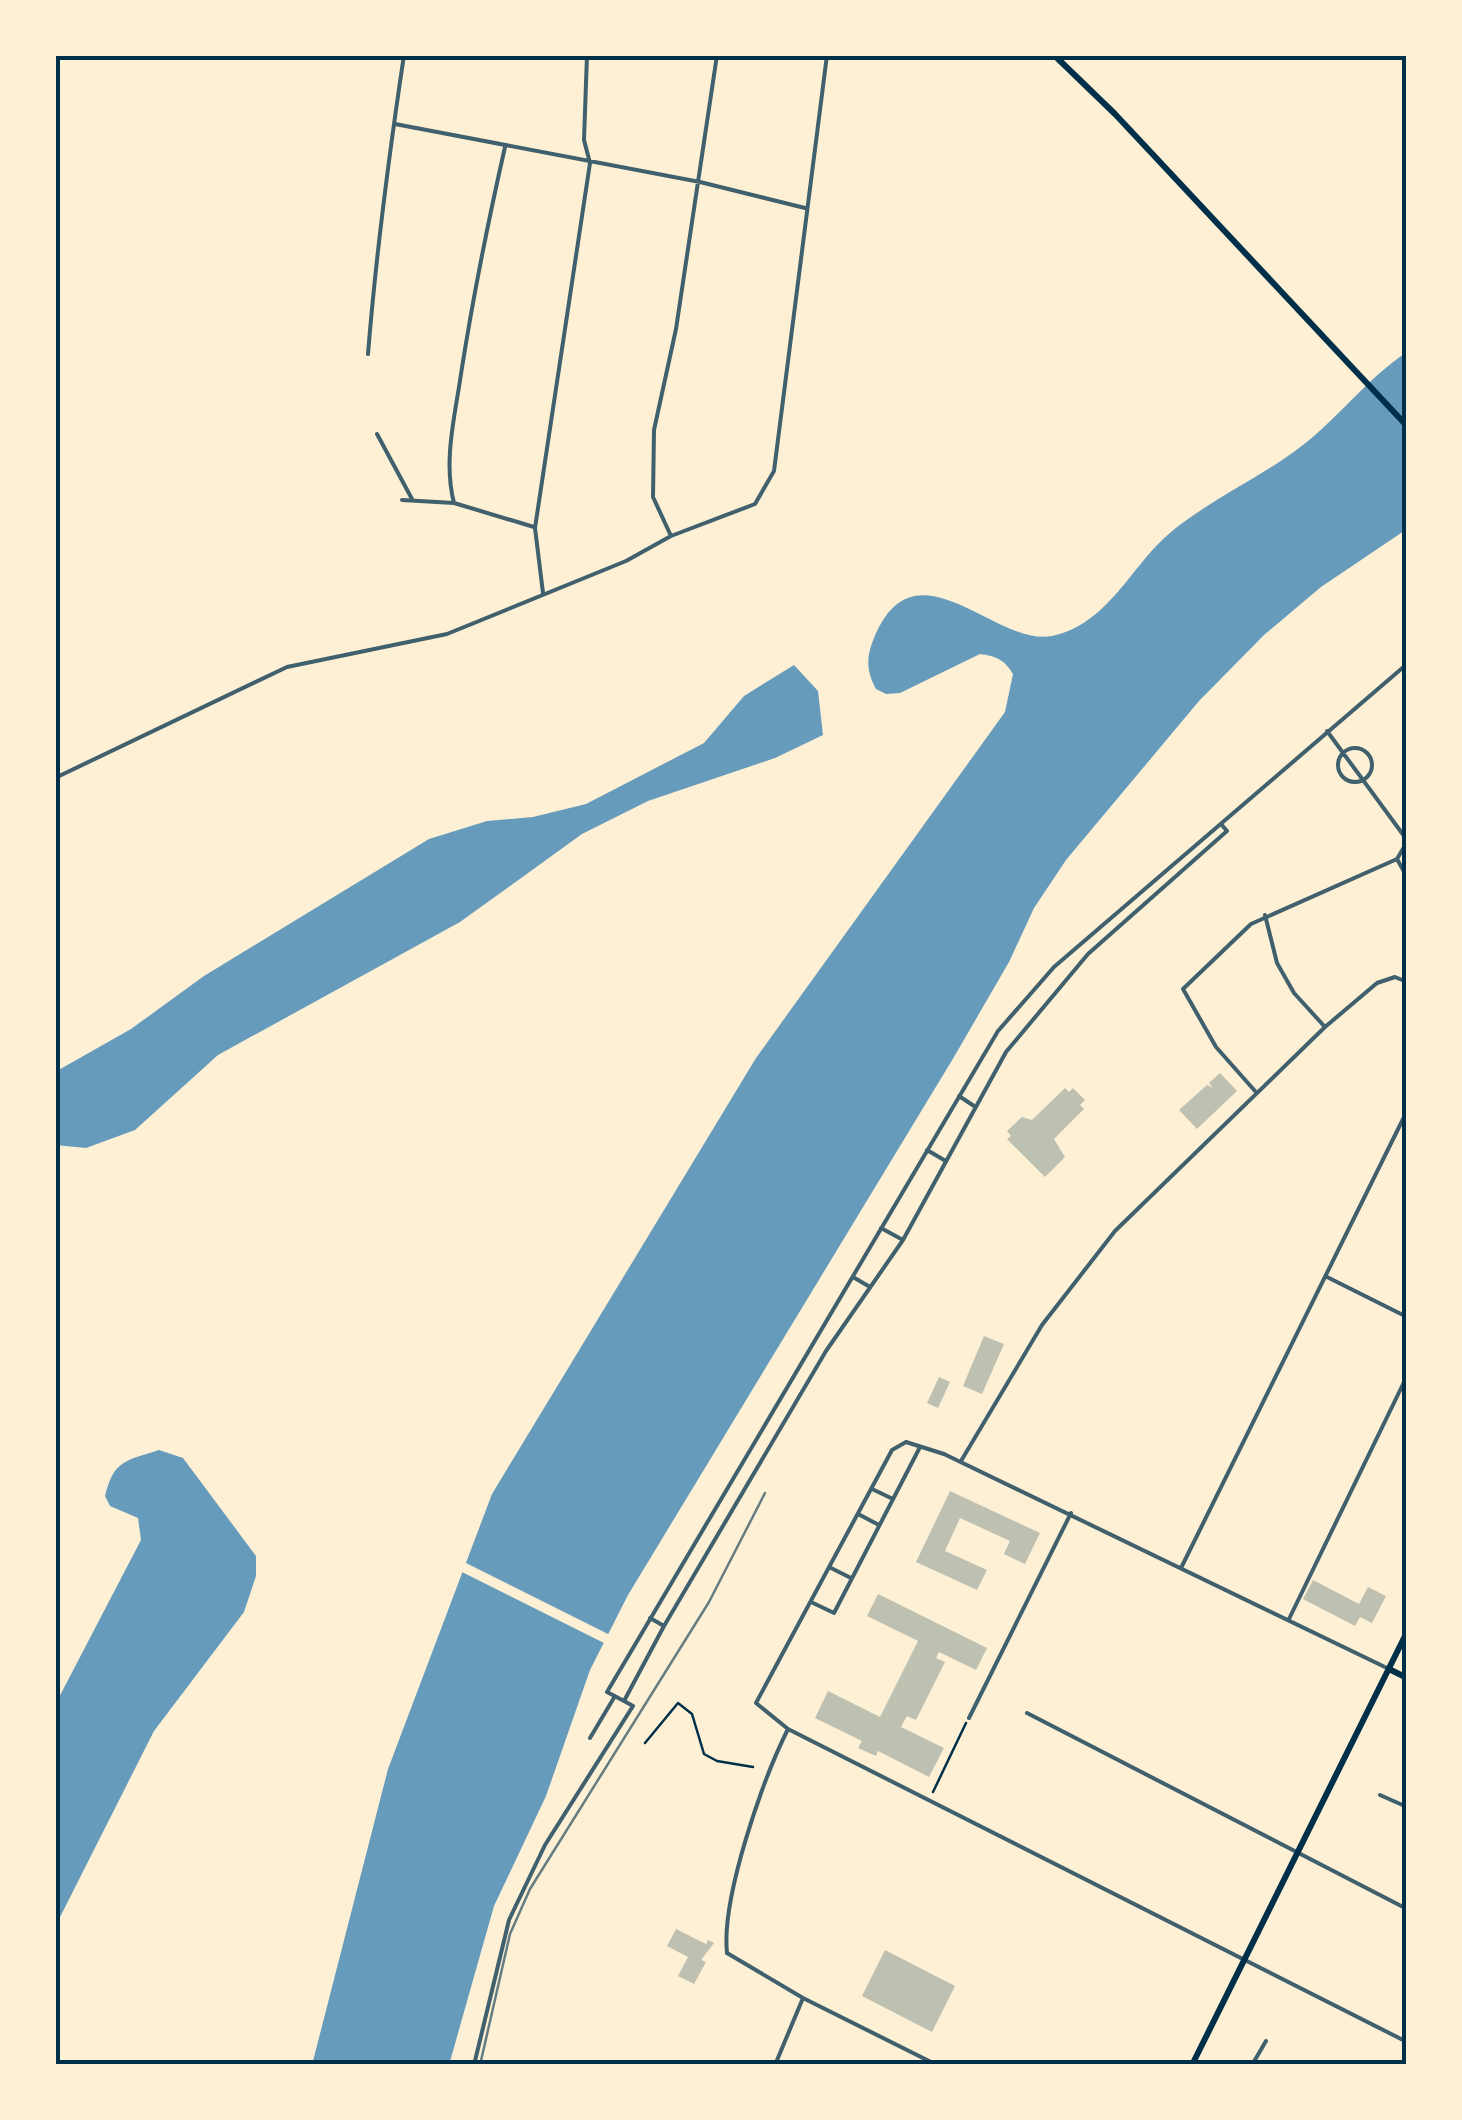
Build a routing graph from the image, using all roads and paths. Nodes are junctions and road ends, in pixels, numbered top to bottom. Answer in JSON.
{"nodes":[{"id":1,"x":404,"y":55,"type":"edge"},
{"id":2,"x":587,"y":55,"type":"edge"},
{"id":3,"x":717,"y":55,"type":"edge"},
{"id":4,"x":827,"y":55,"type":"edge"},
{"id":5,"x":1054,"y":55,"type":"edge"},
{"id":6,"x":395,"y":124,"type":"junction"},
{"id":7,"x":505,"y":147,"type":"junction"},
{"id":8,"x":590,"y":162,"type":"junction"},
{"id":9,"x":700,"y":182,"type":"junction"},
{"id":10,"x":805,"y":208,"type":"junction"},
{"id":11,"x":368,"y":354,"type":"dead end"},
{"id":12,"x":1407,"y":426,"type":"edge"},
{"id":13,"x":377,"y":434,"type":"dead end"},
{"id":14,"x":412,"y":499,"type":"junction"},
{"id":15,"x":402,"y":500,"type":"dead end"},
{"id":16,"x":454,"y":502,"type":"junction"},
{"id":17,"x":535,"y":528,"type":"junction"},
{"id":18,"x":670,"y":536,"type":"junction"},
{"id":19,"x":543,"y":593,"type":"junction"},
{"id":20,"x":1407,"y":664,"type":"edge"},
{"id":21,"x":1327,"y":731,"type":"junction"},
{"id":22,"x":1343,"y":752,"type":"junction"},
{"id":23,"x":55,"y":778,"type":"edge"},
{"id":24,"x":1363,"y":779,"type":"junction"},
{"id":25,"x":1221,"y":824,"type":"junction"},
{"id":26,"x":1407,"y":841,"type":"edge"},
{"id":27,"x":1396,"y":859,"type":"junction"},
{"id":28,"x":1407,"y":877,"type":"edge"},
{"id":29,"x":1265,"y":916,"type":"junction"},
{"id":30,"x":1407,"y":982,"type":"edge"},
{"id":31,"x":1325,"y":1027,"type":"junction"},
{"id":32,"x":993,"y":1042,"type":"junction"},
{"id":33,"x":1006,"y":1052,"type":"junction"},
{"id":34,"x":1256,"y":1092,"type":"junction"},
{"id":35,"x":958,"y":1096,"type":"junction"},
{"id":36,"x":974,"y":1106,"type":"junction"},
{"id":37,"x":1407,"y":1111,"type":"edge"},
{"id":38,"x":927,"y":1150,"type":"junction"},
{"id":39,"x":944,"y":1160,"type":"junction"},
{"id":40,"x":881,"y":1228,"type":"junction"},
{"id":41,"x":903,"y":1240,"type":"junction"},
{"id":42,"x":852,"y":1276,"type":"junction"},
{"id":43,"x":1327,"y":1276,"type":"junction"},
{"id":44,"x":870,"y":1287,"type":"junction"},
{"id":45,"x":1407,"y":1317,"type":"edge"},
{"id":46,"x":1407,"y":1376,"type":"edge"},
{"id":47,"x":787,"y":1388,"type":"junction"},
{"id":48,"x":800,"y":1394,"type":"junction"},
{"id":49,"x":920,"y":1447,"type":"junction"},
{"id":50,"x":749,"y":1454,"type":"junction"},
{"id":51,"x":762,"y":1461,"type":"junction"},
{"id":52,"x":961,"y":1461,"type":"junction"},
{"id":53,"x":872,"y":1488,"type":"junction"},
{"id":54,"x":893,"y":1500,"type":"junction"},
{"id":55,"x":1070,"y":1513,"type":"junction"},
{"id":56,"x":858,"y":1514,"type":"junction"},
{"id":57,"x":879,"y":1525,"type":"junction"},
{"id":58,"x":682,"y":1564,"type":"junction"},
{"id":59,"x":1182,"y":1566,"type":"junction"},
{"id":60,"x":829,"y":1567,"type":"junction"},
{"id":61,"x":696,"y":1572,"type":"junction"},
{"id":62,"x":852,"y":1578,"type":"junction"},
{"id":63,"x":811,"y":1602,"type":"junction"},
{"id":64,"x":650,"y":1618,"type":"junction"},
{"id":65,"x":1289,"y":1619,"type":"junction"},
{"id":66,"x":664,"y":1626,"type":"junction"},
{"id":67,"x":1407,"y":1632,"type":"edge"},
{"id":68,"x":1389,"y":1669,"type":"junction"},
{"id":69,"x":1407,"y":1678,"type":"edge"},
{"id":70,"x":615,"y":1696,"type":"junction"},
{"id":71,"x":624,"y":1701,"type":"junction"},
{"id":72,"x":1027,"y":1713,"type":"dead end"},
{"id":73,"x":968,"y":1718,"type":"joint"},
{"id":74,"x":788,"y":1728,"type":"junction"},
{"id":75,"x":590,"y":1738,"type":"dead end"},
{"id":76,"x":645,"y":1743,"type":"dead end"},
{"id":77,"x":753,"y":1767,"type":"dead end"},
{"id":78,"x":1380,"y":1794,"type":"dead end"},
{"id":79,"x":928,"y":1802,"type":"junction"},
{"id":80,"x":1407,"y":1808,"type":"edge"},
{"id":81,"x":1298,"y":1854,"type":"junction"},
{"id":82,"x":1407,"y":1909,"type":"edge"},
{"id":83,"x":1245,"y":1961,"type":"junction"},
{"id":84,"x":803,"y":1998,"type":"junction"},
{"id":85,"x":1266,"y":2041,"type":"dead end"},
{"id":86,"x":1407,"y":2042,"type":"edge"},
{"id":87,"x":474,"y":2065,"type":"edge"},
{"id":88,"x":775,"y":2065,"type":"edge"},
{"id":89,"x":937,"y":2065,"type":"edge"},
{"id":90,"x":1192,"y":2065,"type":"edge"},
{"id":91,"x":1252,"y":2065,"type":"edge"}],
"edges":[{"from":1,"to":6,"type":"street"},
{"from":2,"to":8,"type":"street"},
{"from":3,"to":9,"type":"street"},
{"from":4,"to":10,"type":"street"},
{"from":5,"to":12,"type":"main road"},
{"from":6,"to":7,"type":"street"},
{"from":6,"to":11,"type":"street"},
{"from":7,"to":8,"type":"street"},
{"from":7,"to":16,"type":"street"},
{"from":8,"to":9,"type":"street"},
{"from":8,"to":17,"type":"street"},
{"from":9,"to":10,"type":"street"},
{"from":9,"to":18,"type":"street"},
{"from":10,"to":18,"type":"street"},
{"from":13,"to":14,"type":"street"},
{"from":14,"to":15,"type":"street"},
{"from":14,"to":16,"type":"street"},
{"from":16,"to":17,"type":"street"},
{"from":17,"to":19,"type":"street"},
{"from":18,"to":19,"type":"street"},
{"from":19,"to":23,"type":"street"},
{"from":20,"to":21,"type":"street"},
{"from":21,"to":22,"type":"street"},
{"from":21,"to":25,"type":"street"},
{"from":22,"to":24,"type":"street"},
{"from":22,"to":24,"type":"street"},
{"from":22,"to":24,"type":"street"},
{"from":24,"to":26,"type":"street"},
{"from":25,"to":32,"type":"street"},
{"from":25,"to":33,"type":"street"},
{"from":26,"to":27,"type":"street"},
{"from":27,"to":28,"type":"street"},
{"from":27,"to":29,"type":"street"},
{"from":29,"to":31,"type":"street"},
{"from":29,"to":34,"type":"street"},
{"from":30,"to":31,"type":"street"},
{"from":31,"to":34,"type":"street"},
{"from":32,"to":33,"type":"street"},
{"from":32,"to":35,"type":"street"},
{"from":33,"to":36,"type":"street"},
{"from":34,"to":52,"type":"street"},
{"from":35,"to":36,"type":"street"},
{"from":35,"to":38,"type":"street"},
{"from":36,"to":39,"type":"street"},
{"from":37,"to":43,"type":"street"},
{"from":38,"to":39,"type":"street"},
{"from":38,"to":40,"type":"street"},
{"from":39,"to":41,"type":"street"},
{"from":40,"to":41,"type":"street"},
{"from":40,"to":42,"type":"street"},
{"from":41,"to":44,"type":"street"},
{"from":42,"to":44,"type":"street"},
{"from":42,"to":47,"type":"street"},
{"from":43,"to":45,"type":"street"},
{"from":43,"to":59,"type":"street"},
{"from":44,"to":48,"type":"street"},
{"from":46,"to":65,"type":"street"},
{"from":47,"to":48,"type":"street"},
{"from":47,"to":50,"type":"street"},
{"from":48,"to":51,"type":"street"},
{"from":49,"to":52,"type":"street"},
{"from":49,"to":53,"type":"street"},
{"from":49,"to":54,"type":"street"},
{"from":50,"to":51,"type":"street"},
{"from":50,"to":58,"type":"street"},
{"from":51,"to":61,"type":"street"},
{"from":52,"to":55,"type":"street"},
{"from":53,"to":54,"type":"street"},
{"from":53,"to":56,"type":"street"},
{"from":54,"to":57,"type":"street"},
{"from":55,"to":59,"type":"street"},
{"from":55,"to":73,"type":"street"},
{"from":56,"to":57,"type":"street"},
{"from":56,"to":60,"type":"street"},
{"from":57,"to":62,"type":"street"},
{"from":58,"to":61,"type":"street"},
{"from":58,"to":64,"type":"street"},
{"from":59,"to":65,"type":"street"},
{"from":60,"to":62,"type":"street"},
{"from":60,"to":63,"type":"street"},
{"from":61,"to":66,"type":"street"},
{"from":62,"to":63,"type":"street"},
{"from":63,"to":74,"type":"street"},
{"from":64,"to":66,"type":"street"},
{"from":64,"to":70,"type":"street"},
{"from":65,"to":68,"type":"street"},
{"from":66,"to":71,"type":"street"},
{"from":67,"to":68,"type":"main road"},
{"from":68,"to":69,"type":"main road"},
{"from":68,"to":81,"type":"main road"},
{"from":70,"to":71,"type":"street"},
{"from":70,"to":75,"type":"street"},
{"from":71,"to":87,"type":"street"},
{"from":72,"to":81,"type":"street"},
{"from":73,"to":79,"type":"path"},
{"from":74,"to":79,"type":"street"},
{"from":74,"to":84,"type":"street"},
{"from":76,"to":77,"type":"path"},
{"from":78,"to":80,"type":"street"},
{"from":79,"to":83,"type":"street"},
{"from":81,"to":82,"type":"street"},
{"from":81,"to":83,"type":"main road"},
{"from":83,"to":86,"type":"street"},
{"from":83,"to":90,"type":"main road"},
{"from":84,"to":88,"type":"street"},
{"from":84,"to":89,"type":"street"},
{"from":85,"to":91,"type":"street"}]}
